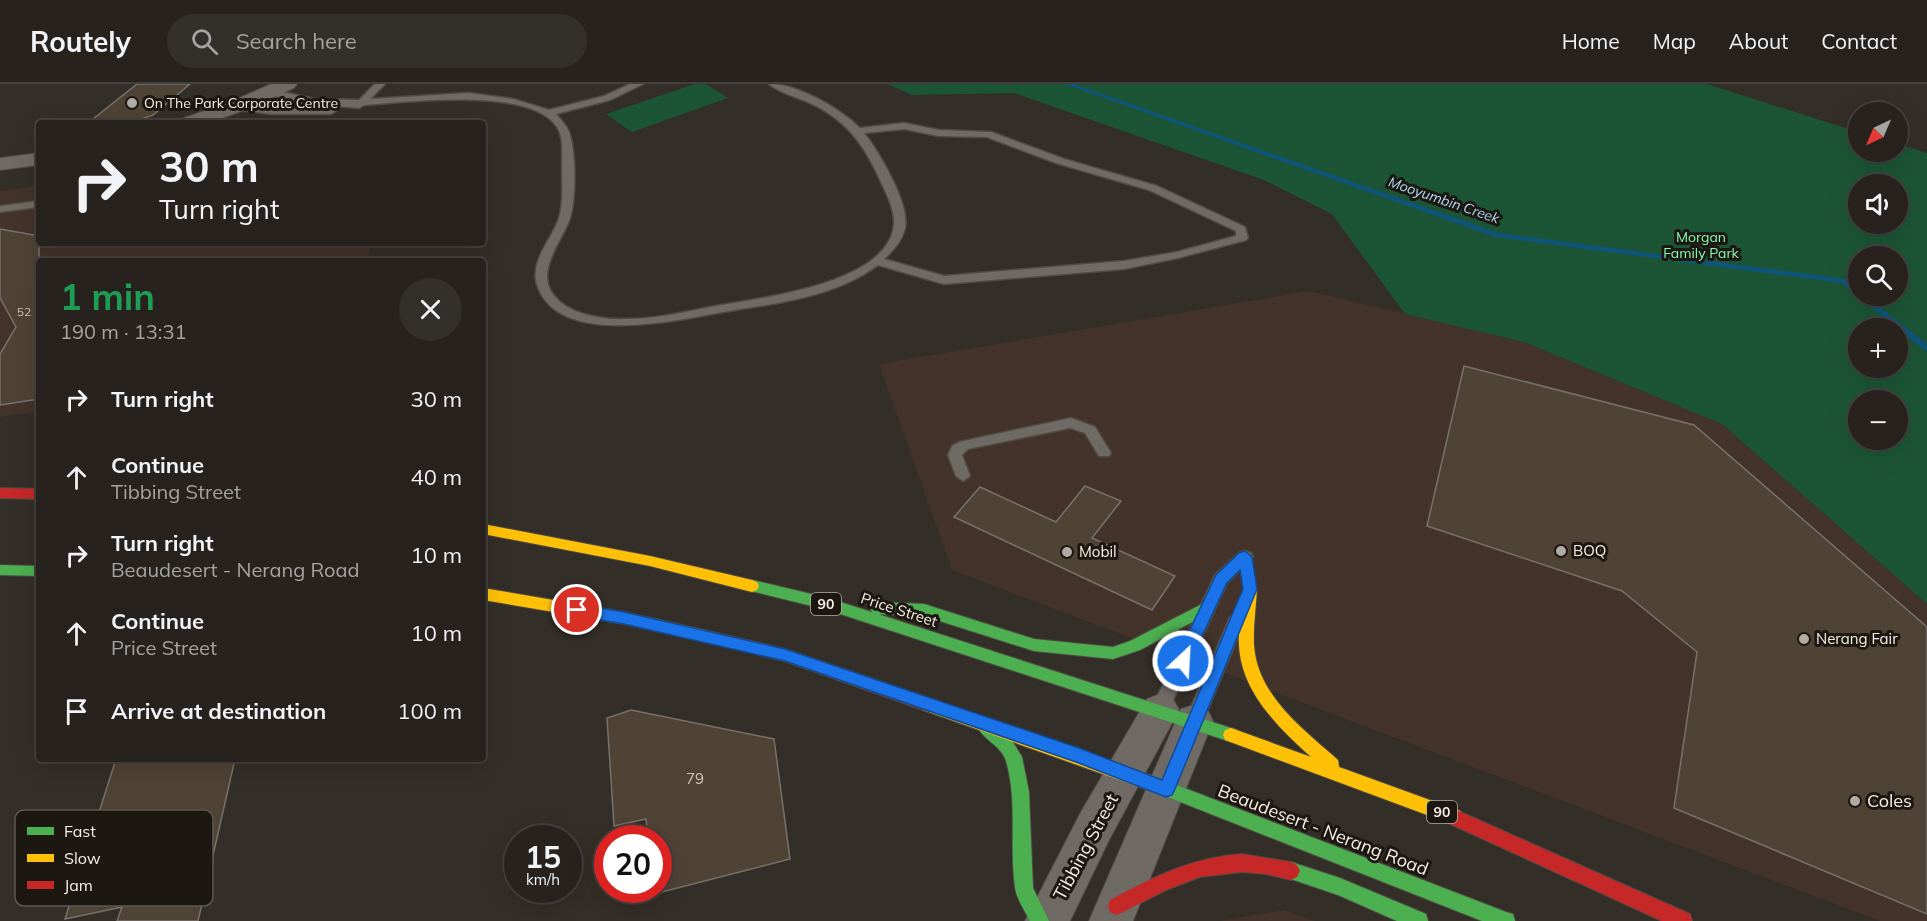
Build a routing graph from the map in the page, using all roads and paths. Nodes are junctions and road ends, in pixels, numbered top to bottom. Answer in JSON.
{"nodes":[{"id":1,"x":380,"y":84,"type":"edge"},
{"id":2,"x":638,"y":84,"type":"edge"},
{"id":3,"x":774,"y":84,"type":"edge"},
{"id":4,"x":278,"y":88,"type":"edge"},
{"id":5,"x":358,"y":106,"type":"junction"},
{"id":6,"x":235,"y":107,"type":"junction"},
{"id":7,"x":550,"y":113,"type":"junction"},
{"id":8,"x":197,"y":120,"type":"edge"},
{"id":9,"x":860,"y":131,"type":"junction"},
{"id":10,"x":36,"y":159,"type":"edge"},
{"id":11,"x":0,"y":164,"type":"edge"},
{"id":12,"x":36,"y":204,"type":"edge"},
{"id":13,"x":0,"y":209,"type":"edge"},
{"id":14,"x":877,"y":261,"type":"junction"},
{"id":15,"x":1104,"y":453,"type":"dead end"},
{"id":16,"x":963,"y":476,"type":"dead end"},
{"id":17,"x":0,"y":493,"type":"edge"},
{"id":18,"x":36,"y":494,"type":"edge"},
{"id":19,"x":486,"y":530,"type":"edge"},
{"id":20,"x":0,"y":570,"type":"edge"},
{"id":21,"x":36,"y":571,"type":"edge"},
{"id":22,"x":1250,"y":589,"type":"junction"},
{"id":23,"x":486,"y":595,"type":"edge"},
{"id":24,"x":828,"y":604,"type":"junction"},
{"id":25,"x":1208,"y":607,"type":"junction"},
{"id":26,"x":1177,"y":716,"type":"junction"},
{"id":27,"x":982,"y":723,"type":"junction"},
{"id":28,"x":1126,"y":773,"type":"junction"},
{"id":29,"x":1342,"y":774,"type":"junction"},
{"id":30,"x":1166,"y":789,"type":"junction"},
{"id":31,"x":1114,"y":914,"type":"edge"},
{"id":32,"x":1040,"y":921,"type":"edge"},
{"id":33,"x":1047,"y":921,"type":"edge"},
{"id":34,"x":1419,"y":921,"type":"edge"},
{"id":35,"x":1506,"y":921,"type":"edge"},
{"id":36,"x":1683,"y":921,"type":"edge"}],
"edges":[{"from":1,"to":5,"type":"lane"},
{"from":2,"to":7,"type":"lane"},
{"from":3,"to":9,"type":"lane"},
{"from":4,"to":5,"type":"lane"},
{"from":4,"to":6,"type":"street"},
{"from":5,"to":6,"type":"lane"},
{"from":5,"to":7,"type":"lane"},
{"from":6,"to":8,"type":"street"},
{"from":7,"to":14,"type":"lane"},
{"from":9,"to":14,"type":"lane"},
{"from":9,"to":14,"type":"lane"},
{"from":10,"to":11,"type":"street"},
{"from":12,"to":13,"type":"lane"},
{"from":15,"to":16,"type":"lane"},
{"from":17,"to":18,"type":"main road"},
{"from":19,"to":24,"type":"main road","name":"Price Street","number":"90"},
{"from":20,"to":21,"type":"main road"},
{"from":22,"to":25,"type":"lane"},
{"from":22,"to":26,"type":"lane"},
{"from":22,"to":29,"type":"main road"},
{"from":23,"to":27,"type":"main road"},
{"from":24,"to":25,"type":"main road"},
{"from":24,"to":26,"type":"main road","name":"Price Street","number":"90"},
{"from":25,"to":26,"type":"lane"},
{"from":26,"to":28,"type":"street","name":"Tibbing Street"},
{"from":26,"to":29,"type":"main road","number":"90"},
{"from":26,"to":30,"type":"street"},
{"from":27,"to":28,"type":"main road"},
{"from":27,"to":32,"type":"main road"},
{"from":28,"to":30,"type":"main road","name":"Beaudesert - Nerang Road"},
{"from":28,"to":33,"type":"street","name":"Tibbing Street"},
{"from":29,"to":36,"type":"main road","number":"90"},
{"from":30,"to":31,"type":"street"},
{"from":30,"to":35,"type":"main road","name":"Beaudesert - Nerang Road"},
{"from":31,"to":34,"type":"main road"}]}
